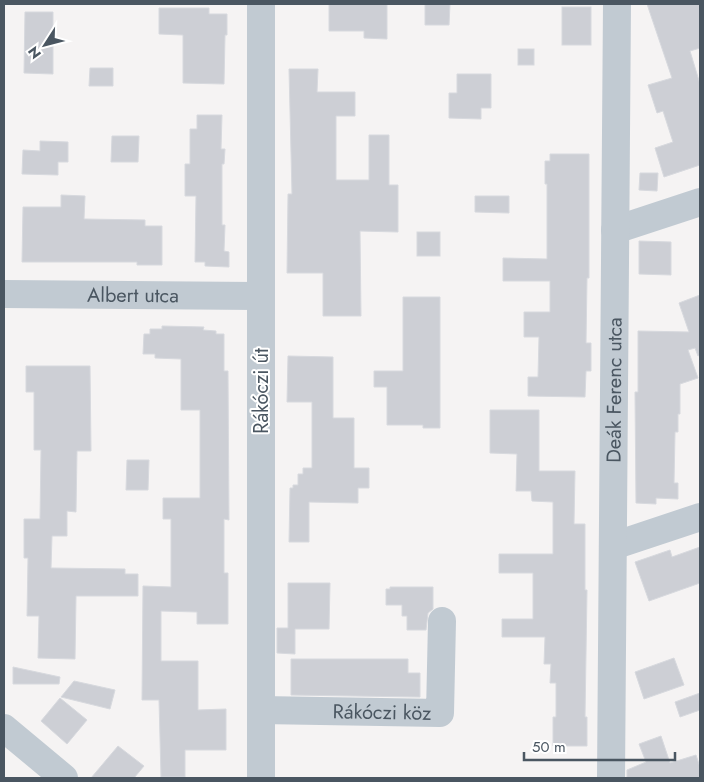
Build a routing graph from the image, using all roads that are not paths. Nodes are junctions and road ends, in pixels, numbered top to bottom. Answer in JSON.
{"nodes":[{"id":1,"x":261,"y":4,"type":"edge"},
{"id":2,"x":617,"y":4,"type":"edge"},
{"id":3,"x":700,"y":202,"type":"edge"},
{"id":4,"x":615,"y":230,"type":"junction"},
{"id":5,"x":4,"y":294,"type":"edge"},
{"id":6,"x":261,"y":296,"type":"junction"},
{"id":7,"x":700,"y":517,"type":"edge"},
{"id":8,"x":613,"y":546,"type":"junction"},
{"id":9,"x":442,"y":621,"type":"dead end"},
{"id":10,"x":261,"y":710,"type":"junction"},
{"id":11,"x":4,"y":728,"type":"edge"},
{"id":12,"x":64,"y":778,"type":"edge"},
{"id":13,"x":261,"y":778,"type":"edge"},
{"id":14,"x":612,"y":778,"type":"edge"}],
"edges":[{"from":1,"to":6,"type":"street","name":"Rákóczi út"},
{"from":2,"to":4,"type":"street","name":"Deák Ferenc utca"},
{"from":3,"to":4,"type":"street"},
{"from":4,"to":8,"type":"street","name":"Deák Ferenc utca"},
{"from":5,"to":6,"type":"street","name":"Albert utca"},
{"from":6,"to":10,"type":"street","name":"Rákóczi út"},
{"from":7,"to":8,"type":"street"},
{"from":8,"to":14,"type":"street","name":"Deák Ferenc utca"},
{"from":9,"to":10,"type":"street","name":"Rákóczi köz"},
{"from":10,"to":13,"type":"street","name":"Rákóczi út"},
{"from":11,"to":12,"type":"street"}]}
